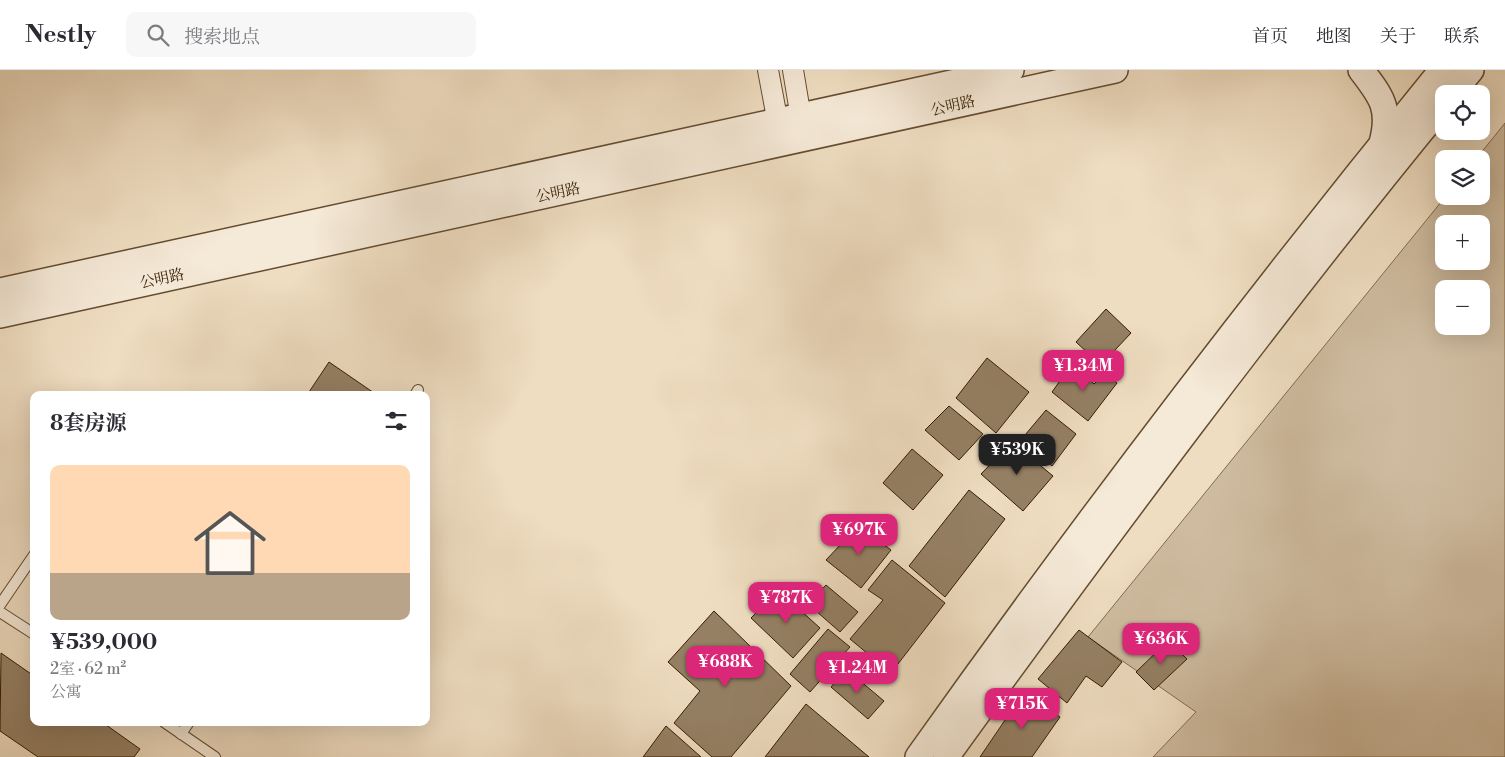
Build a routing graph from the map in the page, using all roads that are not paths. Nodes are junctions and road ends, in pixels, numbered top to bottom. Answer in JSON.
{"nodes":[{"id":1,"x":768,"y":70,"type":"edge"},
{"id":2,"x":793,"y":70,"type":"edge"},
{"id":3,"x":1011,"y":70,"type":"edge"},
{"id":4,"x":1115,"y":70,"type":"edge"},
{"id":5,"x":1361,"y":70,"type":"edge"},
{"id":6,"x":1442,"y":70,"type":"edge"},
{"id":7,"x":1471,"y":70,"type":"edge"},
{"id":8,"x":1459,"y":85,"type":"edge"},
{"id":9,"x":1435,"y":114,"type":"edge"},
{"id":10,"x":791,"y":130,"type":"junction"},
{"id":11,"x":1382,"y":143,"type":"junction"},
{"id":12,"x":0,"y":291,"type":"edge"},
{"id":13,"x":0,"y":315,"type":"edge"},
{"id":14,"x":30,"y":561,"type":"edge"},
{"id":15,"x":0,"y":605,"type":"edge"},
{"id":16,"x":0,"y":612,"type":"edge"},
{"id":17,"x":30,"y":631,"type":"edge"},
{"id":18,"x":170,"y":726,"type":"edge"},
{"id":19,"x":186,"y":726,"type":"edge"},
{"id":20,"x":181,"y":734,"type":"junction"},
{"id":21,"x":215,"y":757,"type":"edge"},
{"id":22,"x":918,"y":757,"type":"edge"},
{"id":23,"x":946,"y":757,"type":"edge"}],
"edges":[{"from":1,"to":10,"type":"street"},
{"from":2,"to":10,"type":"street"},
{"from":3,"to":10,"type":"street","name":"公明路"},
{"from":4,"to":10,"type":"street","name":"公明路"},
{"from":5,"to":11,"type":"street"},
{"from":6,"to":11,"type":"street"},
{"from":7,"to":8,"type":"street"},
{"from":9,"to":23,"type":"street"},
{"from":10,"to":12,"type":"street","name":"公明路"},
{"from":10,"to":13,"type":"street","name":"公明路"},
{"from":11,"to":22,"type":"street"},
{"from":14,"to":15,"type":"lane"},
{"from":16,"to":17,"type":"lane"},
{"from":18,"to":20,"type":"lane"},
{"from":19,"to":20,"type":"lane"},
{"from":20,"to":21,"type":"lane"}]}
